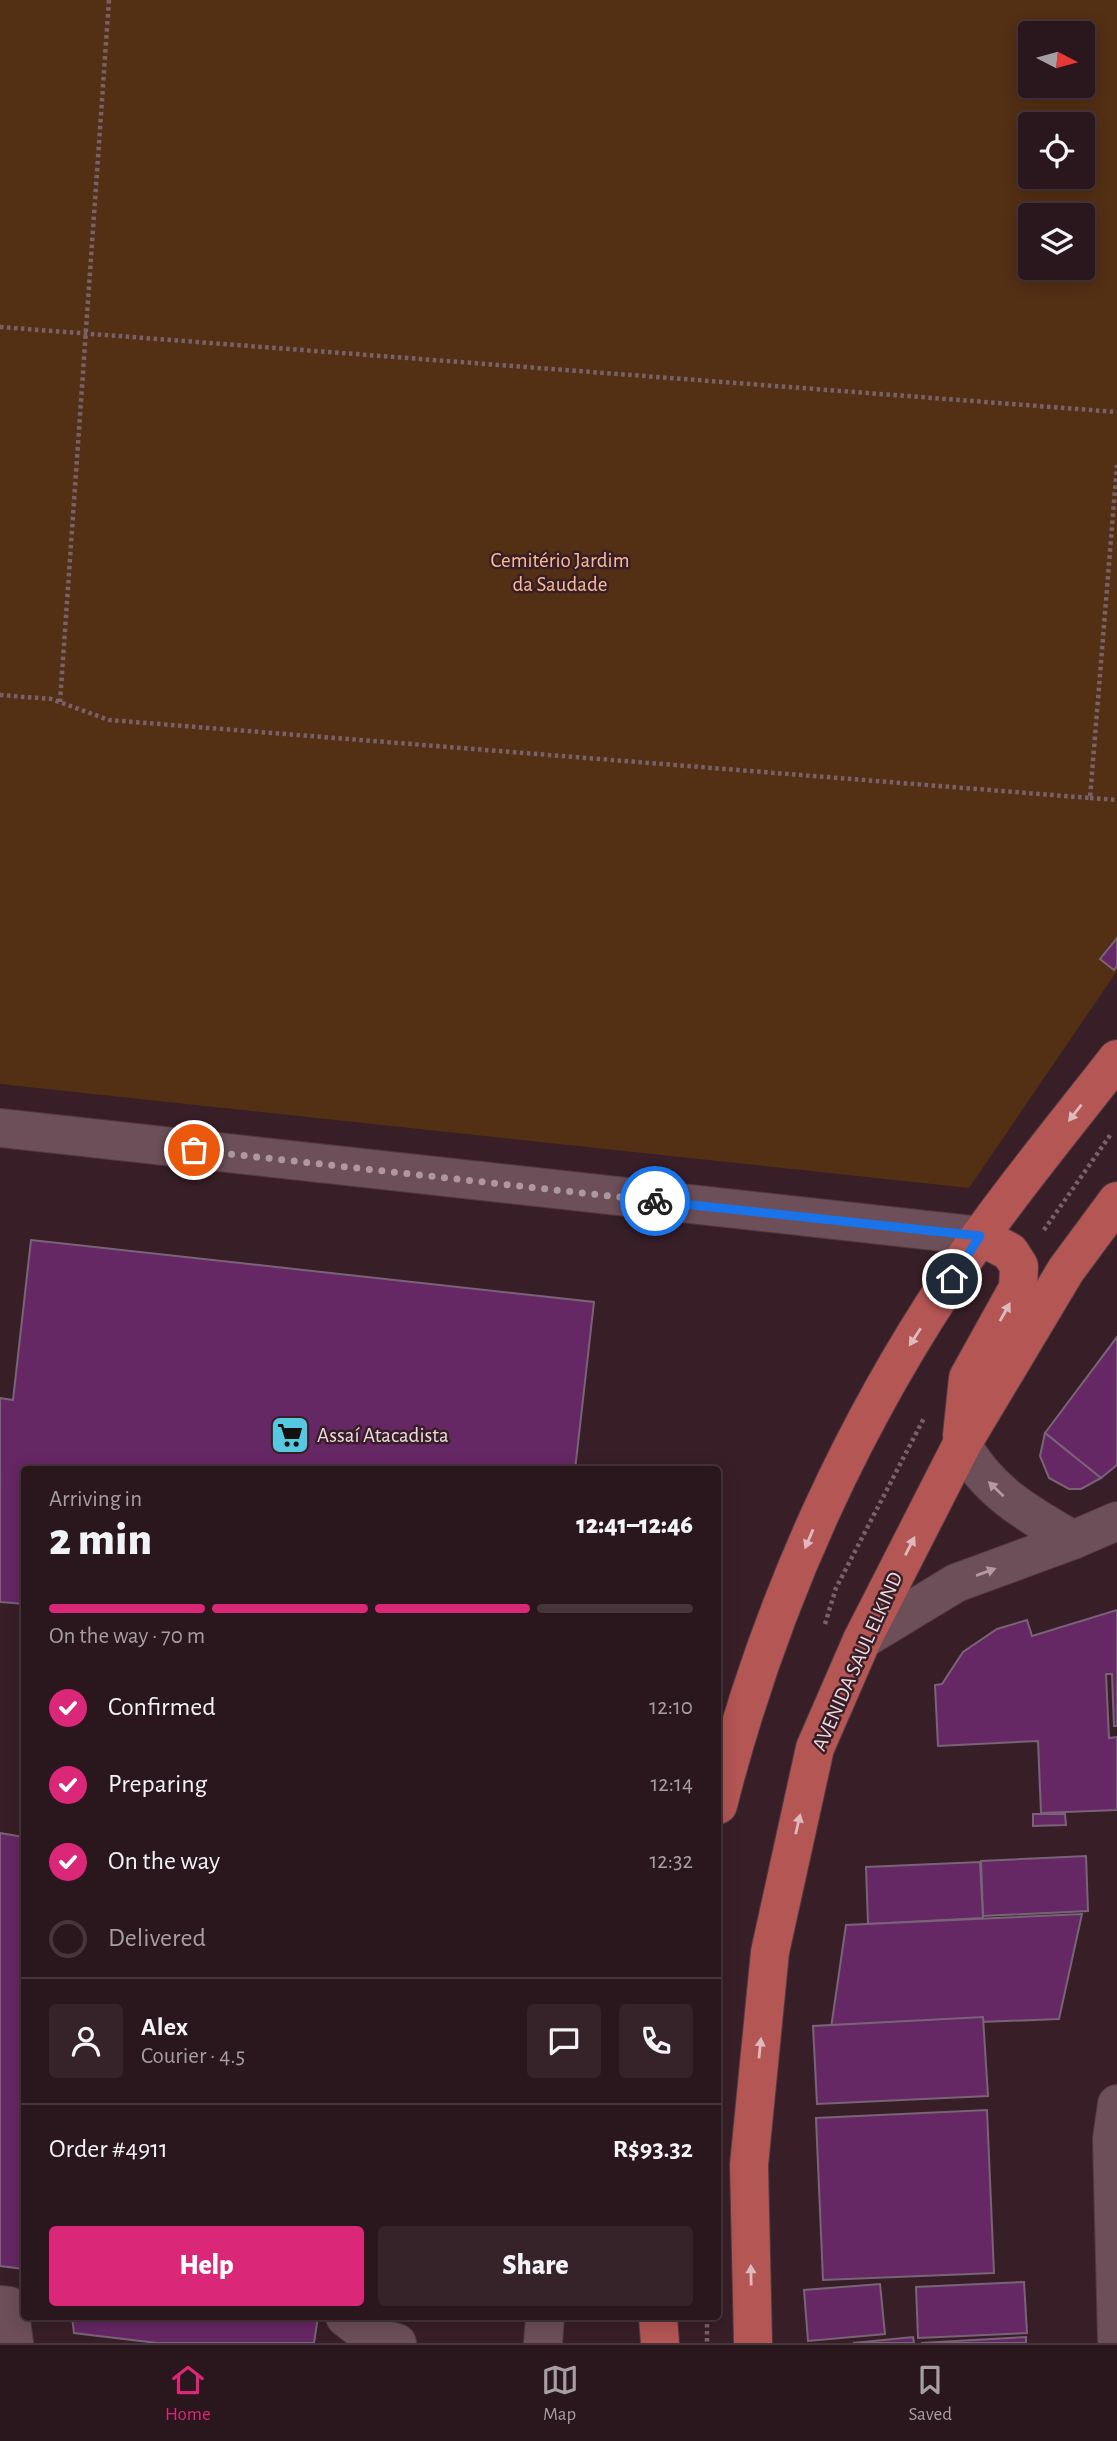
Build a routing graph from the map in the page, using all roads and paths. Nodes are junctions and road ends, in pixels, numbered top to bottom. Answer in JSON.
{"nodes":[{"id":1,"x":109,"y":0,"type":"edge"},
{"id":2,"x":0,"y":327,"type":"edge"},
{"id":3,"x":85,"y":333,"type":"junction"},
{"id":4,"x":1117,"y":412,"type":"edge"},
{"id":5,"x":1117,"y":465,"type":"edge"},
{"id":6,"x":0,"y":695,"type":"edge"},
{"id":7,"x":60,"y":702,"type":"junction"},
{"id":8,"x":1090,"y":798,"type":"junction"},
{"id":9,"x":1117,"y":800,"type":"edge"},
{"id":10,"x":1117,"y":1059,"type":"edge"},
{"id":11,"x":0,"y":1128,"type":"edge"},
{"id":12,"x":1117,"y":1202,"type":"edge"},
{"id":13,"x":980,"y":1236,"type":"junction"},
{"id":14,"x":961,"y":1444,"type":"junction"},
{"id":15,"x":1117,"y":1521,"type":"edge"},
{"id":16,"x":1073,"y":1540,"type":"junction"},
{"id":17,"x":862,"y":1640,"type":"junction"},
{"id":18,"x":721,"y":1793,"type":"edge"},
{"id":19,"x":1117,"y":2104,"type":"edge"},
{"id":20,"x":1115,"y":2241,"type":"edge"},
{"id":21,"x":349,"y":2320,"type":"edge"},
{"id":22,"x":545,"y":2320,"type":"edge"},
{"id":23,"x":658,"y":2320,"type":"edge"},
{"id":24,"x":707,"y":2320,"type":"edge"},
{"id":25,"x":1117,"y":2340,"type":"edge"},
{"id":26,"x":397,"y":2343,"type":"edge"},
{"id":27,"x":543,"y":2343,"type":"edge"},
{"id":28,"x":660,"y":2343,"type":"edge"},
{"id":29,"x":707,"y":2343,"type":"edge"},
{"id":30,"x":753,"y":2343,"type":"edge"}],
"edges":[{"from":1,"to":3,"type":"path"},
{"from":2,"to":3,"type":"path"},
{"from":3,"to":4,"type":"path"},
{"from":3,"to":7,"type":"path"},
{"from":5,"to":8,"type":"path"},
{"from":6,"to":7,"type":"path"},
{"from":7,"to":8,"type":"path"},
{"from":8,"to":9,"type":"path"},
{"from":10,"to":13,"type":"main road","one_way":true},
{"from":11,"to":13,"type":"street"},
{"from":12,"to":14,"type":"main road","name":"AVENIDA SAUL ELKIND"},
{"from":14,"to":13,"type":"main road","one_way":true},
{"from":13,"to":18,"type":"main road","one_way":true},
{"from":16,"to":14,"type":"street","one_way":true},
{"from":17,"to":14,"type":"main road","name":"AVENIDA SAUL ELKIND","one_way":true},
{"from":15,"to":16,"type":"street"},
{"from":17,"to":16,"type":"street","one_way":true},
{"from":30,"to":17,"type":"main road","name":"AVENIDA SAUL ELKIND","one_way":true},
{"from":19,"to":20,"type":"street"},
{"from":20,"to":25,"type":"street"},
{"from":21,"to":26,"type":"street"},
{"from":22,"to":27,"type":"street"},
{"from":23,"to":28,"type":"main road"},
{"from":24,"to":29,"type":"path"}]}
